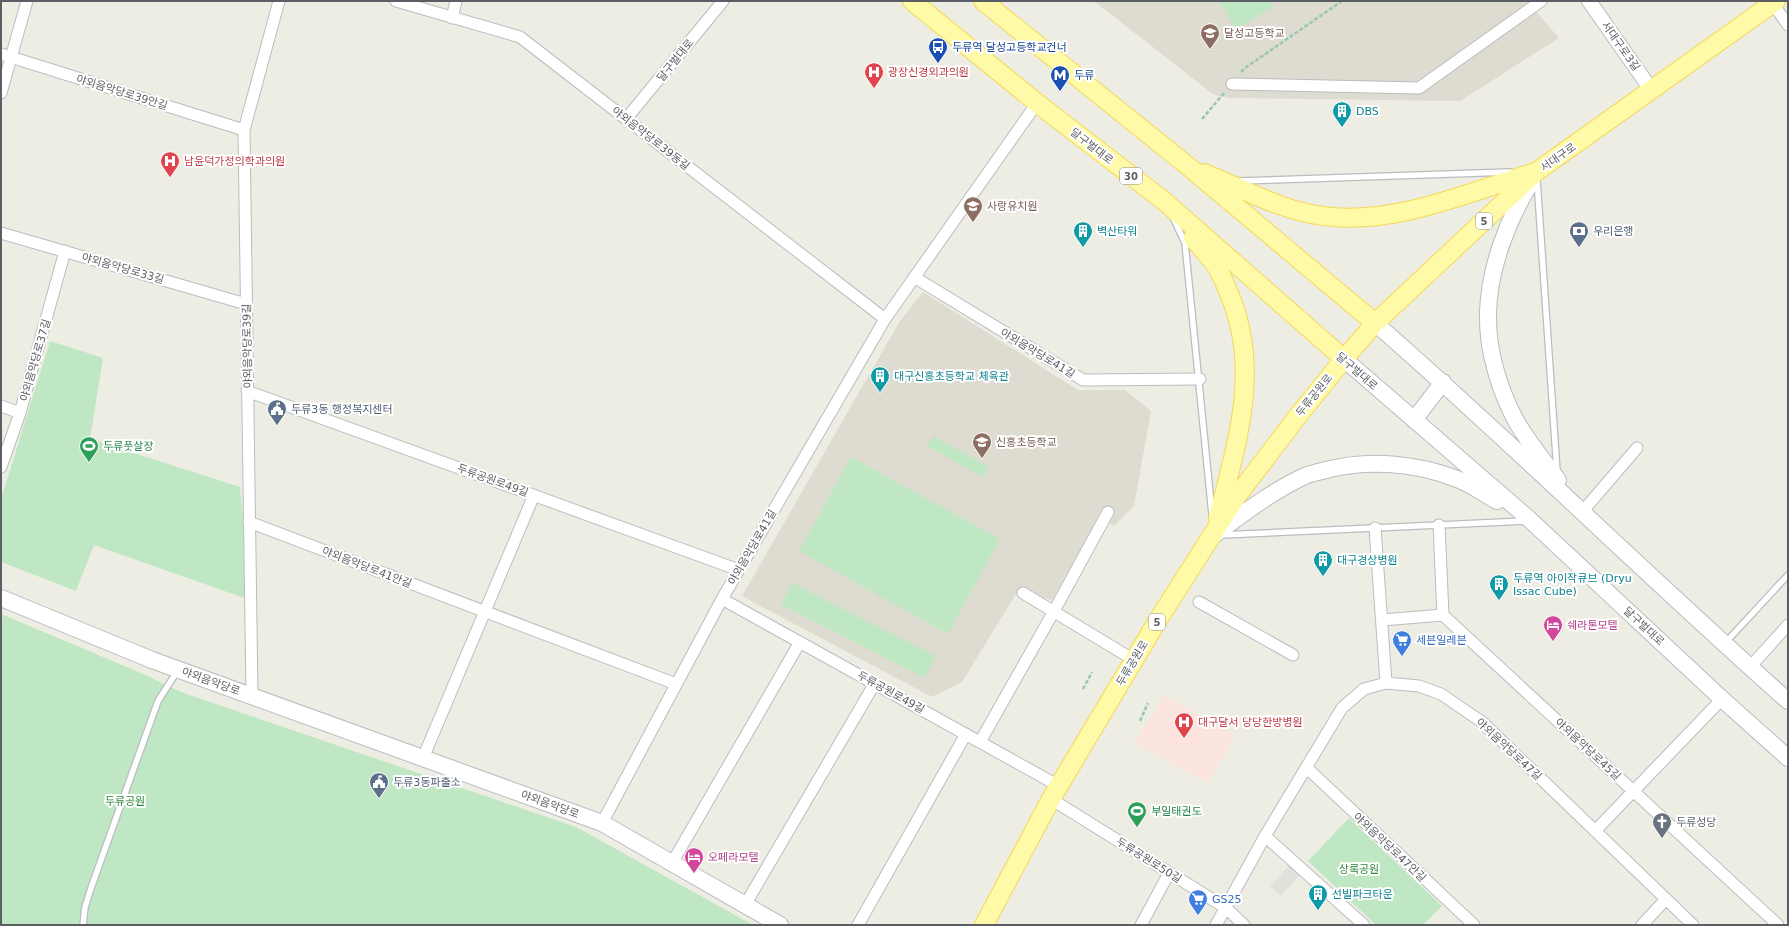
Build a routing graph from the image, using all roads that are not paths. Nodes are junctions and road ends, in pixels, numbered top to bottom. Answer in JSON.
{"nodes":[{"id":1,"x":27,"y":1,"type":"edge"},
{"id":2,"x":279,"y":1,"type":"edge"},
{"id":3,"x":396,"y":1,"type":"edge"},
{"id":4,"x":456,"y":1,"type":"edge"},
{"id":5,"x":723,"y":1,"type":"edge"},
{"id":6,"x":912,"y":1,"type":"edge"},
{"id":7,"x":983,"y":1,"type":"edge"},
{"id":8,"x":1541,"y":1,"type":"edge"},
{"id":9,"x":1589,"y":1,"type":"edge"},
{"id":10,"x":1775,"y":2,"type":"edge"},
{"id":11,"x":452,"y":18,"type":"junction"},
{"id":12,"x":1788,"y":25,"type":"edge"},
{"id":13,"x":6,"y":56,"type":"edge"},
{"id":14,"x":1232,"y":84,"type":"road end"},
{"id":15,"x":1652,"y":91,"type":"junction"},
{"id":16,"x":1,"y":93,"type":"edge"},
{"id":17,"x":1037,"y":103,"type":"junction"},
{"id":18,"x":626,"y":119,"type":"junction"},
{"id":19,"x":244,"y":130,"type":"junction"},
{"id":20,"x":1189,"y":167,"type":"junction"},
{"id":21,"x":1536,"y":172,"type":"junction"},
{"id":22,"x":1225,"y":182,"type":"junction"},
{"id":23,"x":1164,"y":201,"type":"junction"},
{"id":24,"x":1,"y":233,"type":"edge"},
{"id":25,"x":65,"y":251,"type":"junction"},
{"id":26,"x":914,"y":278,"type":"junction"},
{"id":27,"x":246,"y":304,"type":"junction"},
{"id":28,"x":885,"y":319,"type":"junction"},
{"id":29,"x":1375,"y":323,"type":"junction"},
{"id":30,"x":1362,"y":340,"type":"joint"},
{"id":31,"x":1344,"y":359,"type":"junction"},
{"id":32,"x":1200,"y":379,"type":"junction"},
{"id":33,"x":1443,"y":382,"type":"junction"},
{"id":34,"x":247,"y":391,"type":"junction"},
{"id":35,"x":1,"y":406,"type":"edge"},
{"id":36,"x":20,"y":413,"type":"junction"},
{"id":37,"x":1414,"y":420,"type":"junction"},
{"id":38,"x":1637,"y":448,"type":"dead end"},
{"id":39,"x":1,"y":467,"type":"edge"},
{"id":40,"x":1557,"y":478,"type":"junction"},
{"id":41,"x":534,"y":495,"type":"junction"},
{"id":42,"x":1108,"y":512,"type":"dead end"},
{"id":43,"x":1582,"y":512,"type":"junction"},
{"id":44,"x":1529,"y":519,"type":"junction"},
{"id":45,"x":249,"y":522,"type":"junction"},
{"id":46,"x":1439,"y":525,"type":"junction"},
{"id":47,"x":1375,"y":528,"type":"junction"},
{"id":48,"x":1214,"y":535,"type":"junction"},
{"id":49,"x":738,"y":570,"type":"junction"},
{"id":50,"x":1788,"y":575,"type":"edge"},
{"id":51,"x":1023,"y":593,"type":"dead end"},
{"id":52,"x":1,"y":598,"type":"edge"},
{"id":53,"x":722,"y":599,"type":"junction"},
{"id":54,"x":1199,"y":602,"type":"dead end"},
{"id":55,"x":485,"y":611,"type":"junction"},
{"id":56,"x":1054,"y":611,"type":"junction"},
{"id":57,"x":1443,"y":615,"type":"junction"},
{"id":58,"x":1382,"y":620,"type":"junction"},
{"id":59,"x":1788,"y":624,"type":"edge"},
{"id":60,"x":800,"y":642,"type":"junction"},
{"id":61,"x":1724,"y":644,"type":"junction"},
{"id":62,"x":1293,"y":655,"type":"dead end"},
{"id":63,"x":1134,"y":660,"type":"junction"},
{"id":64,"x":1750,"y":667,"type":"junction"},
{"id":65,"x":178,"y":670,"type":"junction"},
{"id":66,"x":875,"y":683,"type":"junction"},
{"id":67,"x":1386,"y":683,"type":"junction"},
{"id":68,"x":676,"y":684,"type":"junction"},
{"id":69,"x":252,"y":696,"type":"junction"},
{"id":70,"x":1722,"y":700,"type":"junction"},
{"id":71,"x":1788,"y":701,"type":"edge"},
{"id":72,"x":966,"y":734,"type":"junction"},
{"id":73,"x":980,"y":742,"type":"junction"},
{"id":74,"x":423,"y":758,"type":"junction"},
{"id":75,"x":1788,"y":758,"type":"edge"},
{"id":76,"x":1307,"y":768,"type":"junction"},
{"id":77,"x":1633,"y":791,"type":"junction"},
{"id":78,"x":1055,"y":793,"type":"junction"},
{"id":79,"x":602,"y":823,"type":"junction"},
{"id":80,"x":1595,"y":831,"type":"junction"},
{"id":81,"x":1265,"y":836,"type":"junction"},
{"id":82,"x":672,"y":863,"type":"junction"},
{"id":83,"x":1170,"y":873,"type":"junction"},
{"id":84,"x":1666,"y":899,"type":"junction"},
{"id":85,"x":745,"y":905,"type":"junction"},
{"id":86,"x":1226,"y":908,"type":"junction"},
{"id":87,"x":83,"y":925,"type":"edge"},
{"id":88,"x":780,"y":925,"type":"edge"},
{"id":89,"x":858,"y":925,"type":"edge"},
{"id":90,"x":984,"y":925,"type":"edge"},
{"id":91,"x":1141,"y":925,"type":"edge"},
{"id":92,"x":1216,"y":925,"type":"edge"},
{"id":93,"x":1244,"y":925,"type":"edge"},
{"id":94,"x":1364,"y":925,"type":"edge"},
{"id":95,"x":1474,"y":925,"type":"edge"},
{"id":96,"x":1642,"y":925,"type":"edge"},
{"id":97,"x":1693,"y":925,"type":"edge"},
{"id":98,"x":1778,"y":925,"type":"edge"}],
"edges":[{"from":1,"to":13,"type":"street"},
{"from":2,"to":19,"type":"street","name":"야외음악당로39길"},
{"from":3,"to":11,"type":"street","name":"야외음악당로39동길"},
{"from":4,"to":11,"type":"street"},
{"from":5,"to":18,"type":"street","name":"달구벌대로"},
{"from":6,"to":17,"type":"main road","name":"달구벌대로","number":"30"},
{"from":7,"to":20,"type":"main road"},
{"from":8,"to":14,"type":"street"},
{"from":9,"to":15,"type":"street","name":"서대구로3길"},
{"from":10,"to":12,"type":"street"},
{"from":10,"to":15,"type":"main road","name":"서대구로","number":"5"},
{"from":11,"to":18,"type":"street","name":"야외음악당로39동길"},
{"from":13,"to":16,"type":"street"},
{"from":13,"to":19,"type":"street","name":"야외음악당로39안길"},
{"from":15,"to":21,"type":"main road","name":"서대구로","number":"5"},
{"from":17,"to":23,"type":"main road","name":"달구벌대로","number":"30"},
{"from":17,"to":26,"type":"street","name":"야외음악당로41길"},
{"from":18,"to":28,"type":"street","name":"야외음악당로39동길"},
{"from":19,"to":27,"type":"street","name":"야외음악당로39길"},
{"from":20,"to":22,"type":"main road"},
{"from":20,"to":29,"type":"main road"},
{"from":21,"to":22,"type":"lane"},
{"from":21,"to":22,"type":"main road"},
{"from":21,"to":29,"type":"main road","name":"서대구로","number":"5"},
{"from":21,"to":40,"type":"lane"},
{"from":21,"to":40,"type":"main road"},
{"from":23,"to":31,"type":"main road","name":"달구벌대로","number":"30"},
{"from":23,"to":32,"type":"lane"},
{"from":23,"to":48,"type":"main road"},
{"from":24,"to":25,"type":"street","name":"야외음악당로33길"},
{"from":25,"to":27,"type":"street","name":"야외음악당로33길"},
{"from":25,"to":36,"type":"street","name":"야외음악당로37길"},
{"from":26,"to":28,"type":"street","name":"야외음악당로41길"},
{"from":26,"to":32,"type":"street","name":"야외음악당로41길"},
{"from":27,"to":34,"type":"street","name":"야외음악당로39길"},
{"from":28,"to":49,"type":"street","name":"야외음악당로41길"},
{"from":29,"to":30,"type":"main road","name":"서대구로","number":"5"},
{"from":29,"to":33,"type":"main road"},
{"from":30,"to":31,"type":"main road","name":"두류공원로","number":"5"},
{"from":31,"to":37,"type":"main road","name":"달구벌대로"},
{"from":31,"to":48,"type":"main road","name":"두류공원로","number":"5"},
{"from":32,"to":48,"type":"lane"},
{"from":33,"to":37,"type":"main road"},
{"from":33,"to":43,"type":"main road"},
{"from":34,"to":41,"type":"street","name":"두류공원로49길"},
{"from":34,"to":45,"type":"street","name":"야외음악당로39길"},
{"from":35,"to":36,"type":"street"},
{"from":36,"to":39,"type":"street","name":"야외음악당로37길"},
{"from":37,"to":44,"type":"main road","name":"달구벌대로"},
{"from":38,"to":43,"type":"street"},
{"from":40,"to":43,"type":"main road"},
{"from":41,"to":49,"type":"street","name":"두류공원로49길"},
{"from":41,"to":55,"type":"street"},
{"from":42,"to":56,"type":"street"},
{"from":43,"to":61,"type":"main road"},
{"from":44,"to":46,"type":"lane"},
{"from":44,"to":48,"type":"main road"},
{"from":44,"to":70,"type":"main road","name":"달구벌대로"},
{"from":45,"to":55,"type":"street","name":"야외음악당로41안길"},
{"from":45,"to":69,"type":"street","name":"야외음악당로39길"},
{"from":46,"to":47,"type":"lane"},
{"from":46,"to":57,"type":"street"},
{"from":47,"to":48,"type":"lane"},
{"from":47,"to":58,"type":"street"},
{"from":48,"to":63,"type":"main road","name":"두류공원로","number":"5"},
{"from":49,"to":53,"type":"street","name":"야외음악당로41길"},
{"from":50,"to":61,"type":"lane"},
{"from":51,"to":56,"type":"street"},
{"from":52,"to":65,"type":"main road","name":"야외음악당로"},
{"from":53,"to":60,"type":"street","name":"두류공원로49길"},
{"from":53,"to":68,"type":"street","name":"야외음악당로41길"},
{"from":54,"to":62,"type":"street"},
{"from":55,"to":68,"type":"street","name":"야외음악당로41안길"},
{"from":55,"to":74,"type":"street"},
{"from":56,"to":63,"type":"street"},
{"from":56,"to":73,"type":"street"},
{"from":57,"to":58,"type":"street"},
{"from":57,"to":77,"type":"street","name":"야외음악당로45길"},
{"from":58,"to":67,"type":"street"},
{"from":59,"to":64,"type":"street"},
{"from":60,"to":66,"type":"street","name":"두류공원로49길"},
{"from":60,"to":82,"type":"street"},
{"from":61,"to":64,"type":"main road"},
{"from":63,"to":78,"type":"main road","name":"두류공원로","number":"5"},
{"from":64,"to":71,"type":"main road"},
{"from":65,"to":69,"type":"main road","name":"야외음악당로"},
{"from":65,"to":87,"type":"lane"},
{"from":66,"to":72,"type":"street","name":"두류공원로49길"},
{"from":66,"to":85,"type":"street"},
{"from":67,"to":76,"type":"street","name":"야외음악당로47길"},
{"from":67,"to":80,"type":"street","name":"야외음악당로47길"},
{"from":68,"to":79,"type":"street","name":"야외음악당로41길"},
{"from":69,"to":74,"type":"main road","name":"야외음악당로"},
{"from":70,"to":75,"type":"main road","name":"달구벌대로"},
{"from":70,"to":77,"type":"street"},
{"from":72,"to":73,"type":"street","name":"두류공원로49길"},
{"from":72,"to":89,"type":"street"},
{"from":73,"to":78,"type":"street","name":"두류공원로49길"},
{"from":74,"to":79,"type":"main road","name":"야외음악당로"},
{"from":76,"to":81,"type":"street","name":"야외음악당로47길"},
{"from":76,"to":95,"type":"street","name":"야외음악당로47안길"},
{"from":77,"to":80,"type":"street"},
{"from":77,"to":98,"type":"street","name":"야외음악당로45길"},
{"from":78,"to":83,"type":"street","name":"두류공원로50길"},
{"from":78,"to":90,"type":"main road","name":"두류공원로","number":"5"},
{"from":79,"to":82,"type":"main road","name":"야외음악당로"},
{"from":80,"to":84,"type":"street","name":"야외음악당로47길"},
{"from":81,"to":86,"type":"street","name":"야외음악당로47길"},
{"from":81,"to":94,"type":"street"},
{"from":82,"to":85,"type":"main road","name":"야외음악당로"},
{"from":83,"to":86,"type":"street","name":"두류공원로50길"},
{"from":83,"to":91,"type":"street"},
{"from":84,"to":96,"type":"street"},
{"from":84,"to":97,"type":"street","name":"야외음악당로47길"},
{"from":85,"to":88,"type":"main road","name":"야외음악당로"},
{"from":86,"to":92,"type":"street","name":"야외음악당로47길"},
{"from":86,"to":93,"type":"street","name":"두류공원로50길"}]}
